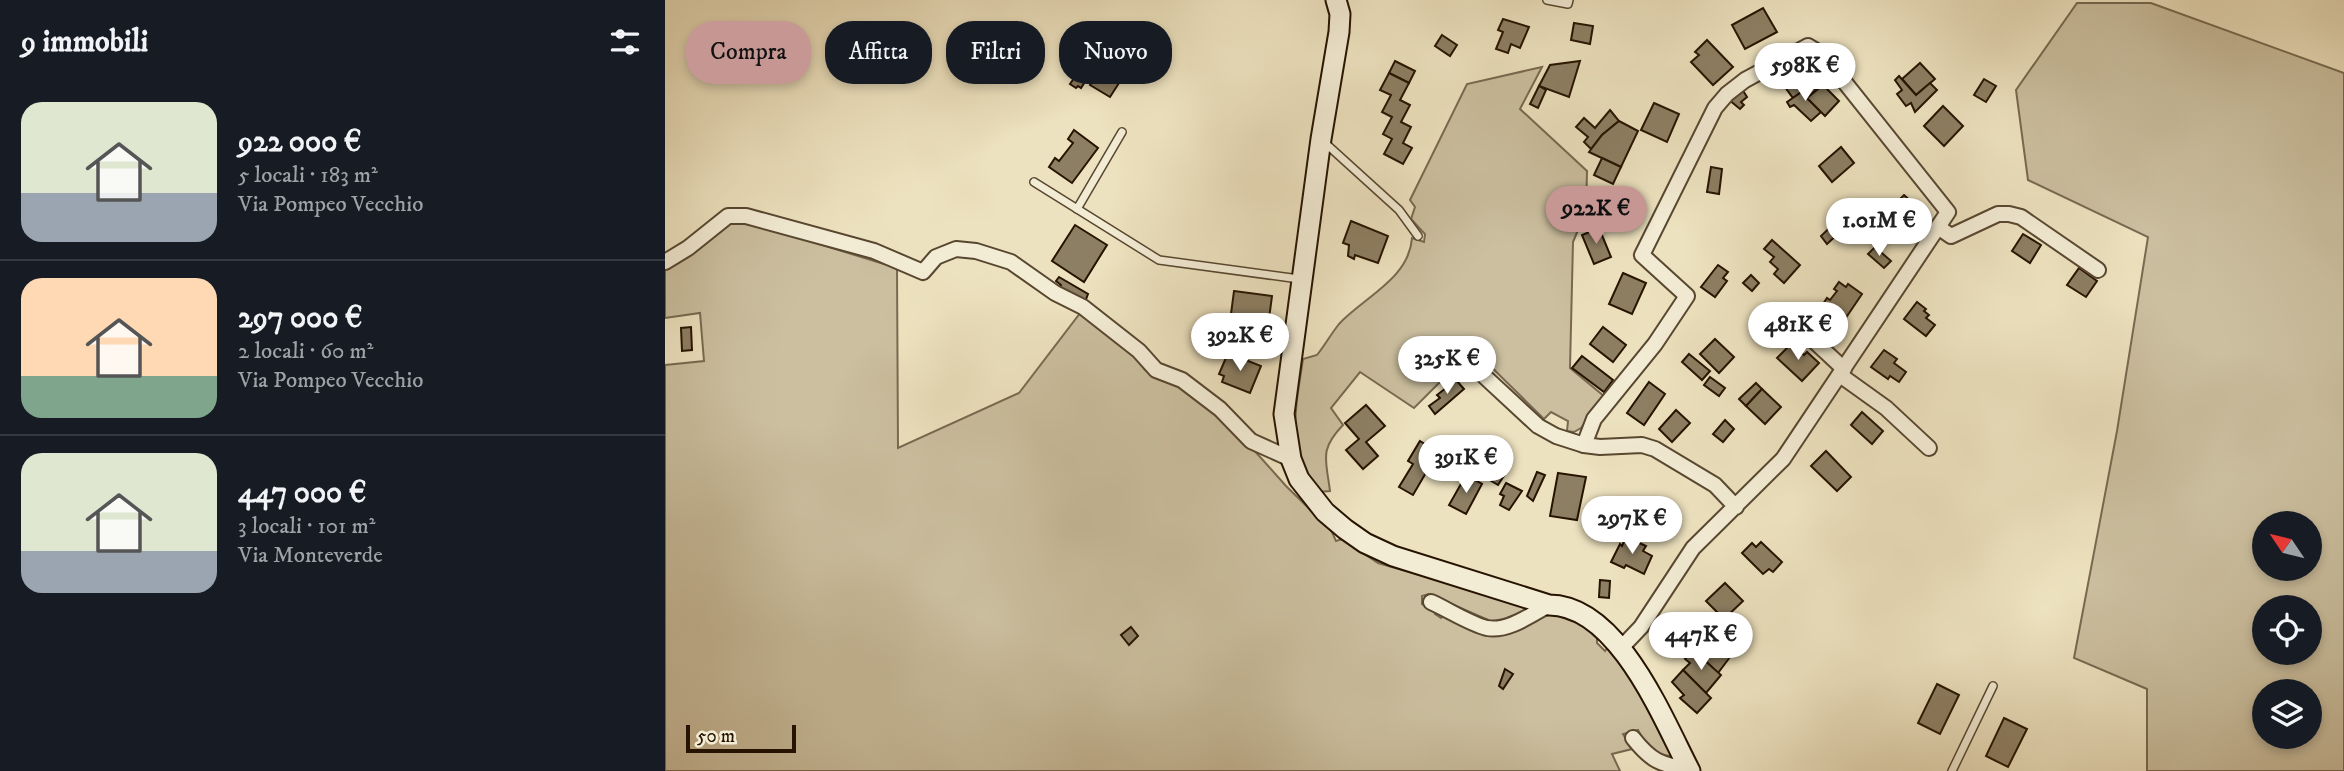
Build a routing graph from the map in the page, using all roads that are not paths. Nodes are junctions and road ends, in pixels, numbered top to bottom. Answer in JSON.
{"nodes":[{"id":1,"x":1336,"y":0,"type":"edge"},
{"id":2,"x":1548,"y":0,"type":"edge"},
{"id":3,"x":1569,"y":0,"type":"edge"},
{"id":4,"x":1122,"y":132,"type":"dead end"},
{"id":5,"x":1321,"y":139,"type":"junction"},
{"id":6,"x":1034,"y":182,"type":"dead end"},
{"id":7,"x":1077,"y":209,"type":"junction"},
{"id":8,"x":1938,"y":227,"type":"junction"},
{"id":9,"x":1418,"y":236,"type":"dead end"},
{"id":10,"x":665,"y":262,"type":"edge"},
{"id":11,"x":2098,"y":270,"type":"dead end"},
{"id":12,"x":1303,"y":279,"type":"junction"},
{"id":13,"x":1798,"y":326,"type":"dead end"},
{"id":14,"x":1470,"y":363,"type":"dead end"},
{"id":15,"x":1842,"y":372,"type":"junction"},
{"id":16,"x":1584,"y":444,"type":"junction"},
{"id":17,"x":1929,"y":449,"type":"dead end"},
{"id":18,"x":1291,"y":459,"type":"junction"},
{"id":19,"x":1736,"y":507,"type":"junction"},
{"id":20,"x":1431,"y":602,"type":"dead end"},
{"id":21,"x":1549,"y":604,"type":"junction"},
{"id":22,"x":1625,"y":653,"type":"junction"},
{"id":23,"x":1993,"y":686,"type":"dead end"},
{"id":24,"x":1633,"y":738,"type":"dead end"},
{"id":25,"x":1690,"y":770,"type":"edge"},
{"id":26,"x":1952,"y":771,"type":"edge"}],
"edges":[{"from":1,"to":5,"type":"street"},
{"from":2,"to":3,"type":"lane"},
{"from":4,"to":7,"type":"lane"},
{"from":5,"to":9,"type":"lane"},
{"from":5,"to":12,"type":"street"},
{"from":6,"to":7,"type":"lane"},
{"from":7,"to":12,"type":"lane"},
{"from":8,"to":11,"type":"street"},
{"from":8,"to":15,"type":"street"},
{"from":8,"to":16,"type":"street"},
{"from":10,"to":18,"type":"street"},
{"from":12,"to":18,"type":"street"},
{"from":13,"to":15,"type":"street"},
{"from":14,"to":16,"type":"street"},
{"from":15,"to":17,"type":"street"},
{"from":15,"to":19,"type":"street"},
{"from":16,"to":19,"type":"street"},
{"from":18,"to":21,"type":"street"},
{"from":19,"to":22,"type":"street"},
{"from":20,"to":21,"type":"street"},
{"from":21,"to":22,"type":"street"},
{"from":22,"to":25,"type":"street"},
{"from":23,"to":26,"type":"lane"},
{"from":24,"to":25,"type":"street"}]}
